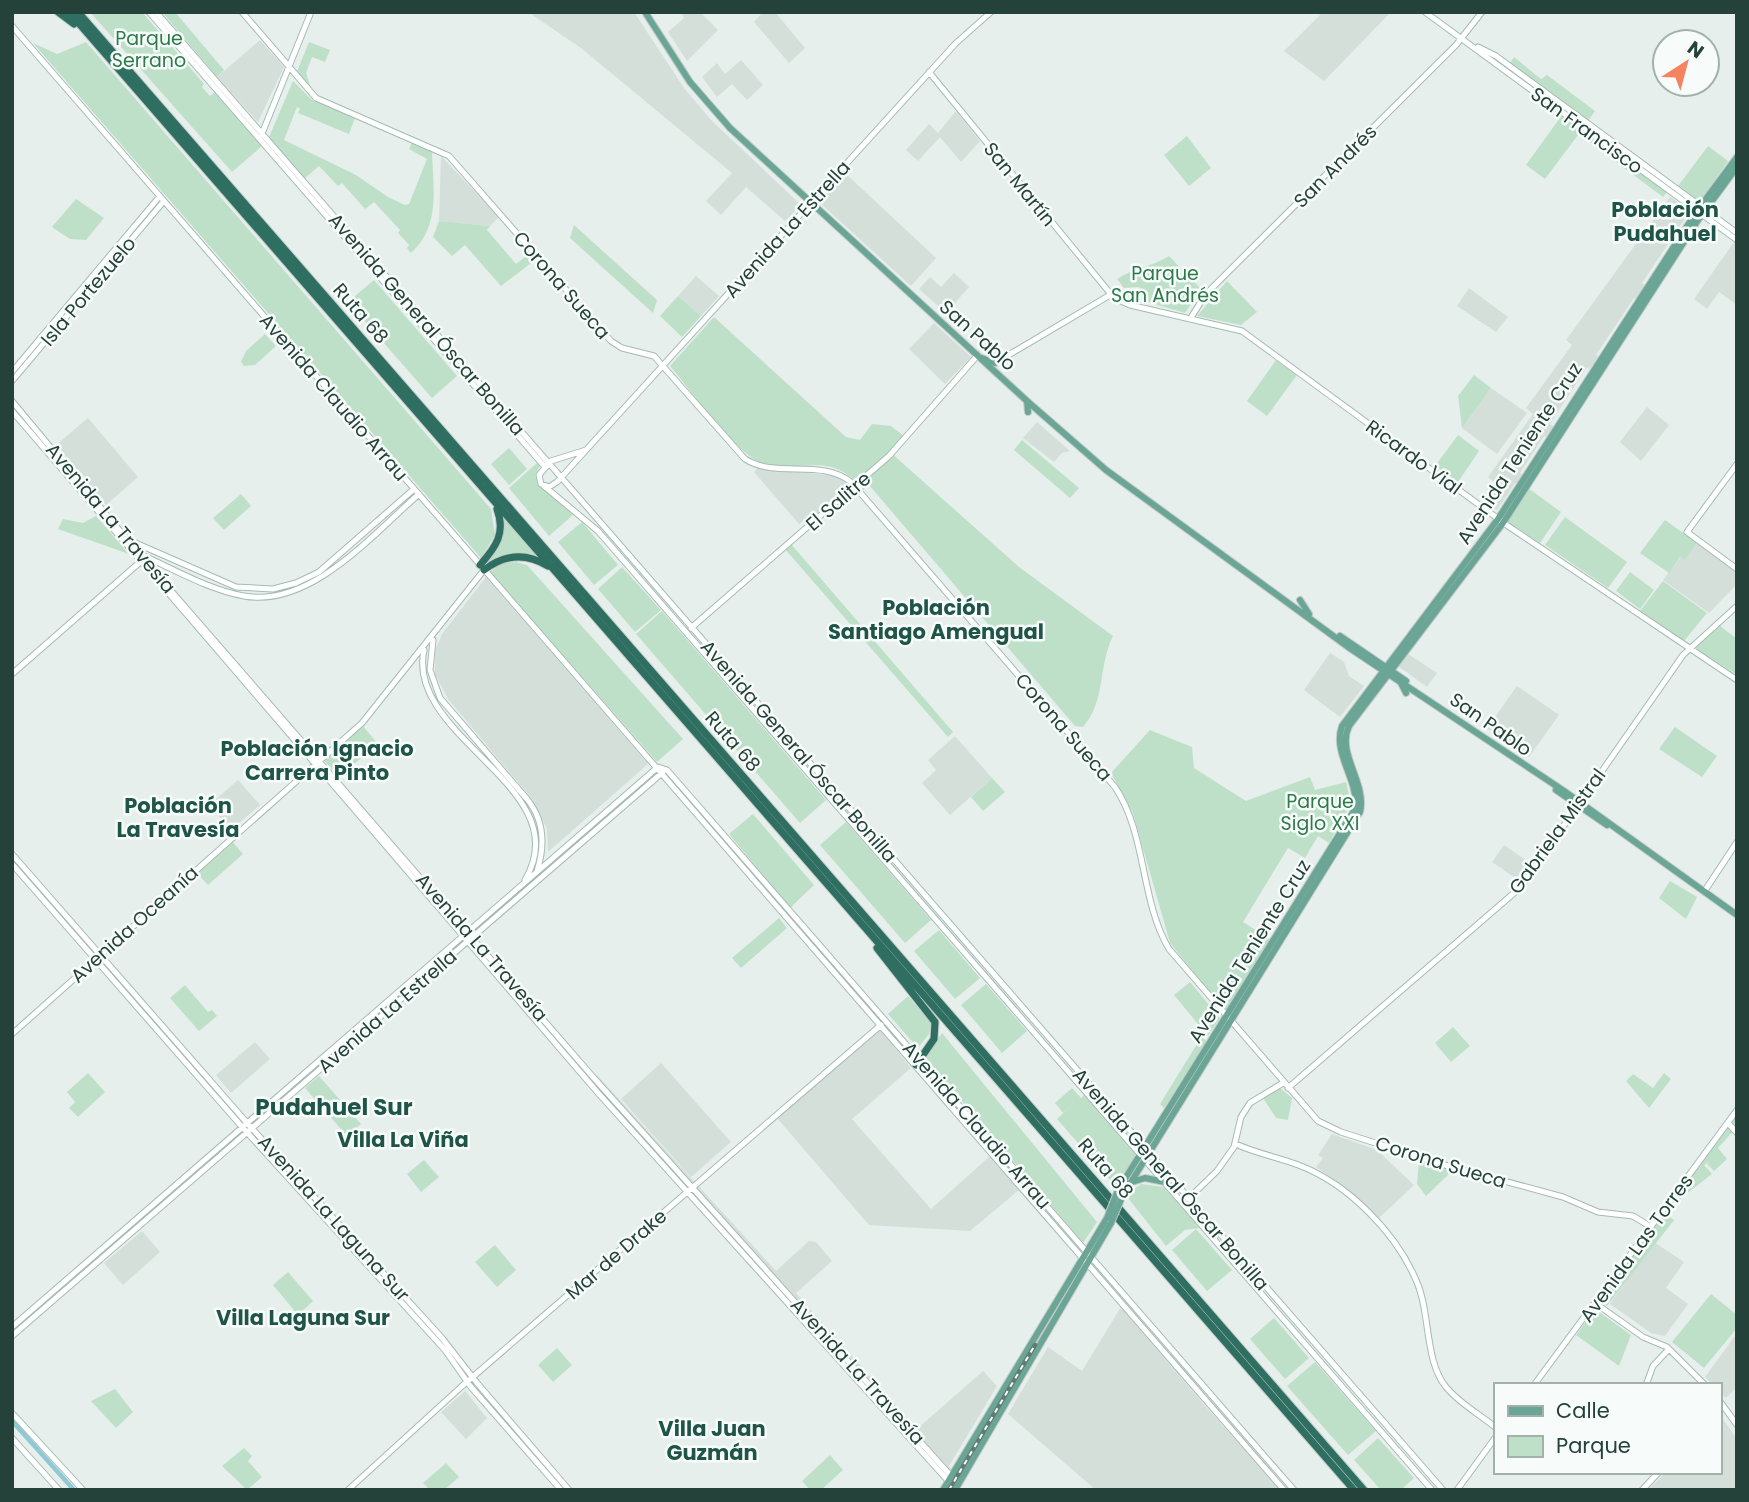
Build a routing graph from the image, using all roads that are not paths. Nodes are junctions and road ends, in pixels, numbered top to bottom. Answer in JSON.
{"nodes":[{"id":1,"x":58,"y":12,"type":"edge"},
{"id":2,"x":69,"y":12,"type":"edge"},
{"id":3,"x":78,"y":12,"type":"edge"},
{"id":4,"x":149,"y":12,"type":"edge"},
{"id":5,"x":156,"y":12,"type":"edge"},
{"id":6,"x":242,"y":12,"type":"edge"},
{"id":7,"x":311,"y":12,"type":"edge"},
{"id":8,"x":645,"y":12,"type":"edge"},
{"id":9,"x":991,"y":12,"type":"edge"},
{"id":10,"x":1425,"y":12,"type":"edge"},
{"id":11,"x":1482,"y":12,"type":"edge"},
{"id":12,"x":12,"y":26,"type":"edge"},
{"id":13,"x":1462,"y":38,"type":"junction"},
{"id":14,"x":112,"y":62,"type":"junction"},
{"id":15,"x":289,"y":68,"type":"junction"},
{"id":16,"x":929,"y":72,"type":"junction"},
{"id":17,"x":261,"y":137,"type":"junction"},
{"id":18,"x":1737,"y":157,"type":"edge"},
{"id":19,"x":1737,"y":167,"type":"edge"},
{"id":20,"x":162,"y":199,"type":"junction"},
{"id":21,"x":811,"y":204,"type":"junction"},
{"id":22,"x":1701,"y":210,"type":"junction"},
{"id":23,"x":1737,"y":233,"type":"edge"},
{"id":24,"x":1737,"y":240,"type":"edge"},
{"id":25,"x":1110,"y":295,"type":"junction"},
{"id":26,"x":1190,"y":319,"type":"junction"},
{"id":27,"x":977,"y":356,"type":"junction"},
{"id":28,"x":995,"y":363,"type":"joint"},
{"id":29,"x":663,"y":365,"type":"junction"},
{"id":30,"x":12,"y":372,"type":"edge"},
{"id":31,"x":12,"y":381,"type":"edge"},
{"id":32,"x":12,"y":401,"type":"edge"},
{"id":33,"x":1027,"y":401,"type":"junction"},
{"id":34,"x":12,"y":411,"type":"edge"},
{"id":35,"x":1028,"y":412,"type":"dead end"},
{"id":36,"x":26,"y":427,"type":"junction"},
{"id":37,"x":34,"y":428,"type":"junction"},
{"id":38,"x":1082,"y":449,"type":"junction"},
{"id":39,"x":586,"y":450,"type":"junction"},
{"id":40,"x":1072,"y":450,"type":"dead end"},
{"id":41,"x":1737,"y":464,"type":"edge"},
{"id":42,"x":546,"y":465,"type":"junction"},
{"id":43,"x":561,"y":478,"type":"junction"},
{"id":44,"x":544,"y":486,"type":"junction"},
{"id":45,"x":855,"y":486,"type":"junction"},
{"id":46,"x":416,"y":491,"type":"junction"},
{"id":47,"x":494,"y":502,"type":"junction"},
{"id":48,"x":1501,"y":521,"type":"junction"},
{"id":49,"x":1165,"y":522,"type":"dead end"},
{"id":50,"x":1180,"y":524,"type":"junction"},
{"id":51,"x":126,"y":537,"type":"junction"},
{"id":52,"x":128,"y":550,"type":"junction"},
{"id":53,"x":140,"y":555,"type":"junction"},
{"id":54,"x":139,"y":563,"type":"junction"},
{"id":55,"x":160,"y":563,"type":"junction"},
{"id":56,"x":482,"y":567,"type":"junction"},
{"id":57,"x":554,"y":569,"type":"junction"},
{"id":58,"x":1737,"y":569,"type":"edge"},
{"id":59,"x":155,"y":572,"type":"junction"},
{"id":60,"x":163,"y":586,"type":"junction"},
{"id":61,"x":1300,"y":600,"type":"dead end"},
{"id":62,"x":1737,"y":606,"type":"edge"},
{"id":63,"x":1312,"y":618,"type":"junction"},
{"id":64,"x":689,"y":630,"type":"junction"},
{"id":65,"x":435,"y":634,"type":"junction"},
{"id":66,"x":425,"y":647,"type":"junction"},
{"id":67,"x":1689,"y":648,"type":"junction"},
{"id":68,"x":1387,"y":670,"type":"junction"},
{"id":69,"x":12,"y":674,"type":"edge"},
{"id":70,"x":1737,"y":680,"type":"edge"},
{"id":71,"x":1409,"y":690,"type":"junction"},
{"id":72,"x":465,"y":733,"type":"junction"},
{"id":73,"x":317,"y":762,"type":"junction"},
{"id":74,"x":656,"y":767,"type":"junction"},
{"id":75,"x":663,"y":771,"type":"junction"},
{"id":76,"x":1579,"y":804,"type":"junction"},
{"id":77,"x":1737,"y":842,"type":"edge"},
{"id":78,"x":12,"y":854,"type":"edge"},
{"id":79,"x":12,"y":864,"type":"edge"},
{"id":80,"x":534,"y":871,"type":"junction"},
{"id":81,"x":529,"y":878,"type":"junction"},
{"id":82,"x":521,"y":886,"type":"junction"},
{"id":83,"x":531,"y":887,"type":"junction"},
{"id":84,"x":1704,"y":892,"type":"junction"},
{"id":85,"x":852,"y":913,"type":"junction"},
{"id":86,"x":1737,"y":915,"type":"edge"},
{"id":87,"x":469,"y":935,"type":"junction"},
{"id":88,"x":98,"y":957,"type":"junction"},
{"id":89,"x":1228,"y":1020,"type":"junction"},
{"id":90,"x":883,"y":1023,"type":"junction"},
{"id":91,"x":12,"y":1034,"type":"edge"},
{"id":92,"x":917,"y":1061,"type":"junction"},
{"id":93,"x":1286,"y":1086,"type":"junction"},
{"id":94,"x":1737,"y":1110,"type":"edge"},
{"id":95,"x":1728,"y":1123,"type":"junction"},
{"id":96,"x":248,"y":1129,"type":"junction"},
{"id":97,"x":1737,"y":1133,"type":"edge"},
{"id":98,"x":986,"y":1135,"type":"junction"},
{"id":99,"x":981,"y":1140,"type":"junction"},
{"id":100,"x":1237,"y":1141,"type":"junction"},
{"id":101,"x":1143,"y":1152,"type":"junction"},
{"id":102,"x":1165,"y":1182,"type":"junction"},
{"id":103,"x":1128,"y":1184,"type":"junction"},
{"id":104,"x":689,"y":1189,"type":"junction"},
{"id":105,"x":1121,"y":1192,"type":"junction"},
{"id":106,"x":1186,"y":1201,"type":"junction"},
{"id":107,"x":1651,"y":1227,"type":"junction"},
{"id":108,"x":1088,"y":1258,"type":"junction"},
{"id":109,"x":1595,"y":1303,"type":"junction"},
{"id":110,"x":12,"y":1327,"type":"edge"},
{"id":111,"x":12,"y":1336,"type":"edge"},
{"id":112,"x":1669,"y":1349,"type":"junction"},
{"id":113,"x":470,"y":1380,"type":"junction"},
{"id":114,"x":1535,"y":1383,"type":"edge"},
{"id":115,"x":1647,"y":1383,"type":"edge"},
{"id":116,"x":1702,"y":1383,"type":"edge"},
{"id":117,"x":1721,"y":1402,"type":"edge"},
{"id":118,"x":1725,"y":1407,"type":"junction"},
{"id":119,"x":1721,"y":1411,"type":"edge"},
{"id":120,"x":12,"y":1413,"type":"edge"},
{"id":121,"x":1737,"y":1425,"type":"edge"},
{"id":122,"x":1494,"y":1426,"type":"edge"},
{"id":123,"x":12,"y":1438,"type":"edge"},
{"id":124,"x":1494,"y":1439,"type":"edge"},
{"id":125,"x":1399,"y":1445,"type":"junction"},
{"id":126,"x":1657,"y":1474,"type":"edge"},
{"id":127,"x":950,"y":1479,"type":"junction"},
{"id":128,"x":957,"y":1489,"type":"edge"},
{"id":129,"x":59,"y":1490,"type":"edge"},
{"id":130,"x":83,"y":1490,"type":"edge"},
{"id":131,"x":348,"y":1490,"type":"edge"},
{"id":132,"x":561,"y":1490,"type":"edge"},
{"id":133,"x":569,"y":1490,"type":"edge"},
{"id":134,"x":943,"y":1490,"type":"edge"},
{"id":135,"x":1284,"y":1490,"type":"edge"},
{"id":136,"x":1294,"y":1490,"type":"edge"},
{"id":137,"x":1354,"y":1490,"type":"edge"},
{"id":138,"x":1364,"y":1490,"type":"edge"},
{"id":139,"x":1432,"y":1490,"type":"edge"},
{"id":140,"x":1443,"y":1490,"type":"edge"},
{"id":141,"x":1457,"y":1490,"type":"edge"},
{"id":142,"x":1642,"y":1490,"type":"edge"}],
"edges":[{"from":1,"to":14,"type":"highway"},
{"from":2,"to":14,"type":"highway","name":"Ruta 68"},
{"from":3,"to":138,"type":"highway","name":"Ruta 68"},
{"from":4,"to":17,"type":"street","name":"Avenida General Óscar Bonilla"},
{"from":5,"to":17,"type":"street","name":"Avenida General Óscar Bonilla"},
{"from":6,"to":15,"type":"street","name":"Corona Sueca"},
{"from":7,"to":15,"type":"street"},
{"from":8,"to":21,"type":"main road","name":"San Pablo"},
{"from":9,"to":16,"type":"street","name":"Avenida La Estrella"},
{"from":10,"to":13,"type":"street","name":"San Francisco"},
{"from":11,"to":13,"type":"street","name":"San Andrés"},
{"from":12,"to":20,"type":"street","name":"Avenida Claudio Arrau"},
{"from":13,"to":22,"type":"street","name":"San Francisco"},
{"from":13,"to":26,"type":"street","name":"San Andrés"},
{"from":14,"to":47,"type":"highway","name":"Ruta 68"},
{"from":15,"to":17,"type":"street"},
{"from":15,"to":29,"type":"street","name":"Corona Sueca"},
{"from":16,"to":21,"type":"street","name":"Avenida La Estrella"},
{"from":16,"to":25,"type":"street","name":"San Martín"},
{"from":17,"to":42,"type":"street","name":"Avenida General Óscar Bonilla"},
{"from":18,"to":22,"type":"main road","name":"Avenida Teniente Cruz"},
{"from":19,"to":22,"type":"main road","name":"Avenida Teniente Cruz"},
{"from":20,"to":30,"type":"street","name":"Isla Portezuelo"},
{"from":20,"to":31,"type":"street","name":"Isla Portezuelo"},
{"from":20,"to":46,"type":"street","name":"Avenida Claudio Arrau"},
{"from":21,"to":27,"type":"main road","name":"San Pablo"},
{"from":21,"to":29,"type":"street","name":"Avenida La Estrella"},
{"from":22,"to":23,"type":"street","name":"San Francisco"},
{"from":22,"to":24,"type":"street","name":"San Francisco"},
{"from":22,"to":48,"type":"main road","name":"Avenida Teniente Cruz"},
{"from":25,"to":26,"type":"street","name":"Ricardo Vial"},
{"from":25,"to":28,"type":"street"},
{"from":26,"to":48,"type":"street","name":"Ricardo Vial"},
{"from":27,"to":28,"type":"main road"},
{"from":27,"to":33,"type":"main road","name":"San Pablo"},
{"from":27,"to":45,"type":"street","name":"El Salitre"},
{"from":29,"to":39,"type":"street","name":"Avenida La Estrella"},
{"from":29,"to":45,"type":"street","name":"Corona Sueca"},
{"from":32,"to":37,"type":"street","name":"Avenida La Travesía"},
{"from":33,"to":35,"type":"main road"},
{"from":33,"to":38,"type":"main road","name":"San Pablo"},
{"from":34,"to":36,"type":"street","name":"Avenida La Travesía"},
{"from":36,"to":37,"type":"street"},
{"from":36,"to":52,"type":"street","name":"Avenida La Travesía"},
{"from":37,"to":51,"type":"street","name":"Avenida La Travesía"},
{"from":38,"to":40,"type":"main road"},
{"from":38,"to":50,"type":"main road","name":"San Pablo"},
{"from":39,"to":42,"type":"street","name":"Avenida La Estrella"},
{"from":39,"to":43,"type":"street","name":"Avenida La Estrella"},
{"from":41,"to":58,"type":"street"},
{"from":42,"to":43,"type":"street","name":"Avenida General Óscar Bonilla"},
{"from":42,"to":44,"type":"street"},
{"from":43,"to":44,"type":"street","name":"Avenida La Estrella"},
{"from":43,"to":64,"type":"street","name":"Avenida General Óscar Bonilla"},
{"from":44,"to":64,"type":"street","name":"Avenida General Óscar Bonilla"},
{"from":45,"to":64,"type":"street","name":"El Salitre"},
{"from":45,"to":89,"type":"street","name":"Corona Sueca"},
{"from":46,"to":51,"type":"street"},
{"from":46,"to":55,"type":"street"},
{"from":46,"to":56,"type":"street","name":"Avenida Claudio Arrau"},
{"from":47,"to":56,"type":"highway"},
{"from":47,"to":57,"type":"highway","name":"Ruta 68"},
{"from":48,"to":67,"type":"street","name":"Ricardo Vial"},
{"from":48,"to":68,"type":"main road","name":"Avenida Teniente Cruz"},
{"from":49,"to":50,"type":"main road"},
{"from":50,"to":63,"type":"main road","name":"San Pablo"},
{"from":51,"to":53,"type":"street","name":"Avenida La Travesía"},
{"from":52,"to":53,"type":"street"},
{"from":52,"to":54,"type":"street","name":"Avenida La Travesía"},
{"from":53,"to":55,"type":"street"},
{"from":53,"to":59,"type":"street","name":"Avenida La Travesía"},
{"from":54,"to":60,"type":"street","name":"Avenida La Travesía"},
{"from":54,"to":69,"type":"street"},
{"from":55,"to":59,"type":"street"},
{"from":56,"to":57,"type":"highway"},
{"from":56,"to":65,"type":"street","name":"Avenida Oceanía"},
{"from":56,"to":74,"type":"street","name":"Avenida Claudio Arrau"},
{"from":57,"to":85,"type":"highway","name":"Ruta 68"},
{"from":59,"to":60,"type":"street","name":"Avenida La Travesía"},
{"from":60,"to":73,"type":"street","name":"Avenida La Travesía"},
{"from":61,"to":63,"type":"main road"},
{"from":62,"to":67,"type":"street","name":"Gabriela Mistral"},
{"from":63,"to":68,"type":"main road","name":"San Pablo"},
{"from":64,"to":101,"type":"street","name":"Avenida General Óscar Bonilla"},
{"from":65,"to":66,"type":"street","name":"Avenida Oceanía"},
{"from":65,"to":72,"type":"street"},
{"from":66,"to":72,"type":"street"},
{"from":66,"to":73,"type":"street","name":"Avenida Oceanía"},
{"from":67,"to":70,"type":"street","name":"Ricardo Vial"},
{"from":67,"to":76,"type":"street","name":"Gabriela Mistral"},
{"from":68,"to":71,"type":"main road","name":"San Pablo"},
{"from":68,"to":71,"type":"main road","name":"San Pablo"},
{"from":68,"to":89,"type":"main road","name":"Avenida Teniente Cruz"},
{"from":71,"to":76,"type":"main road","name":"San Pablo"},
{"from":72,"to":80,"type":"street"},
{"from":73,"to":87,"type":"street","name":"Avenida La Travesía"},
{"from":73,"to":88,"type":"street","name":"Avenida Oceanía"},
{"from":74,"to":75,"type":"street","name":"Avenida Claudio Arrau"},
{"from":74,"to":80,"type":"street"},
{"from":75,"to":83,"type":"street","name":"Avenida La Estrella"},
{"from":75,"to":90,"type":"street","name":"Avenida Claudio Arrau"},
{"from":76,"to":84,"type":"main road","name":"San Pablo"},
{"from":76,"to":93,"type":"street","name":"Gabriela Mistral"},
{"from":77,"to":84,"type":"street"},
{"from":78,"to":88,"type":"street","name":"Avenida La Laguna Sur"},
{"from":79,"to":88,"type":"street","name":"Avenida La Laguna Sur"},
{"from":80,"to":81,"type":"street"},
{"from":80,"to":82,"type":"street"},
{"from":80,"to":83,"type":"street"},
{"from":81,"to":82,"type":"street","name":"Avenida La Estrella"},
{"from":81,"to":83,"type":"street"},
{"from":82,"to":87,"type":"street","name":"Avenida La Estrella"},
{"from":83,"to":87,"type":"street","name":"Avenida La Estrella"},
{"from":84,"to":86,"type":"main road","name":"San Pablo"},
{"from":85,"to":92,"type":"highway"},
{"from":85,"to":137,"type":"highway","name":"Ruta 68"},
{"from":87,"to":96,"type":"street","name":"Avenida La Estrella"},
{"from":87,"to":104,"type":"street","name":"Avenida La Travesía"},
{"from":88,"to":91,"type":"street","name":"Avenida Oceanía"},
{"from":88,"to":96,"type":"street","name":"Avenida La Laguna Sur"},
{"from":89,"to":93,"type":"street","name":"Corona Sueca"},
{"from":89,"to":101,"type":"main road","name":"Avenida Teniente Cruz"},
{"from":90,"to":92,"type":"street","name":"Avenida Claudio Arrau"},
{"from":90,"to":104,"type":"street","name":"Mar de Drake"},
{"from":92,"to":98,"type":"street","name":"Avenida Claudio Arrau"},
{"from":92,"to":99,"type":"street","name":"Avenida Claudio Arrau"},
{"from":93,"to":100,"type":"street","name":"Gabriela Mistral"},
{"from":93,"to":107,"type":"street","name":"Corona Sueca"},
{"from":94,"to":95,"type":"street","name":"Avenida Las Torres"},
{"from":95,"to":97,"type":"street"},
{"from":95,"to":107,"type":"street","name":"Avenida Las Torres"},
{"from":96,"to":110,"type":"street","name":"Avenida La Estrella"},
{"from":96,"to":111,"type":"street","name":"Avenida La Estrella"},
{"from":96,"to":113,"type":"street","name":"Avenida La Laguna Sur"},
{"from":98,"to":99,"type":"street"},
{"from":98,"to":108,"type":"street","name":"Avenida Claudio Arrau"},
{"from":99,"to":108,"type":"street","name":"Avenida Claudio Arrau"},
{"from":100,"to":106,"type":"street","name":"Gabriela Mistral"},
{"from":100,"to":122,"type":"street"},
{"from":101,"to":102,"type":"street","name":"Avenida General Óscar Bonilla"},
{"from":101,"to":103,"type":"main road","name":"Avenida Teniente Cruz"},
{"from":101,"to":105,"type":"main road","name":"Avenida Teniente Cruz"},
{"from":101,"to":106,"type":"street","name":"Avenida General Óscar Bonilla"},
{"from":102,"to":103,"type":"main road"},
{"from":102,"to":106,"type":"street","name":"Avenida General Óscar Bonilla"},
{"from":103,"to":105,"type":"main road","name":"Avenida Teniente Cruz"},
{"from":104,"to":113,"type":"street","name":"Mar de Drake"},
{"from":104,"to":127,"type":"street","name":"Avenida La Travesía"},
{"from":105,"to":108,"type":"main road","name":"Avenida Teniente Cruz","bridge":true},
{"from":106,"to":125,"type":"street","name":"Avenida General Óscar Bonilla"},
{"from":107,"to":109,"type":"street","name":"Avenida Las Torres"},
{"from":108,"to":127,"type":"main road","name":"Avenida Teniente Cruz"},
{"from":108,"to":128,"type":"main road","name":"Avenida Teniente Cruz"},
{"from":108,"to":135,"type":"street","name":"Avenida Claudio Arrau"},
{"from":108,"to":136,"type":"street","name":"Avenida Claudio Arrau"},
{"from":109,"to":112,"type":"street"},
{"from":109,"to":114,"type":"street","name":"Avenida Las Torres"},
{"from":112,"to":115,"type":"street"},
{"from":112,"to":116,"type":"street"},
{"from":113,"to":131,"type":"street","name":"Mar de Drake"},
{"from":113,"to":132,"type":"street","name":"Avenida La Laguna Sur"},
{"from":113,"to":133,"type":"street","name":"Avenida La Laguna Sur"},
{"from":117,"to":118,"type":"street"},
{"from":118,"to":119,"type":"street"},
{"from":118,"to":121,"type":"street"},
{"from":120,"to":130,"type":"street"},
{"from":123,"to":129,"type":"street"},
{"from":124,"to":141,"type":"street"},
{"from":125,"to":139,"type":"street","name":"Avenida General Óscar Bonilla"},
{"from":125,"to":140,"type":"street","name":"Avenida General Óscar Bonilla"},
{"from":126,"to":142,"type":"street"},
{"from":127,"to":128,"type":"street","name":"Avenida La Travesía"},
{"from":127,"to":134,"type":"main road","name":"Avenida Teniente Cruz"}]}
